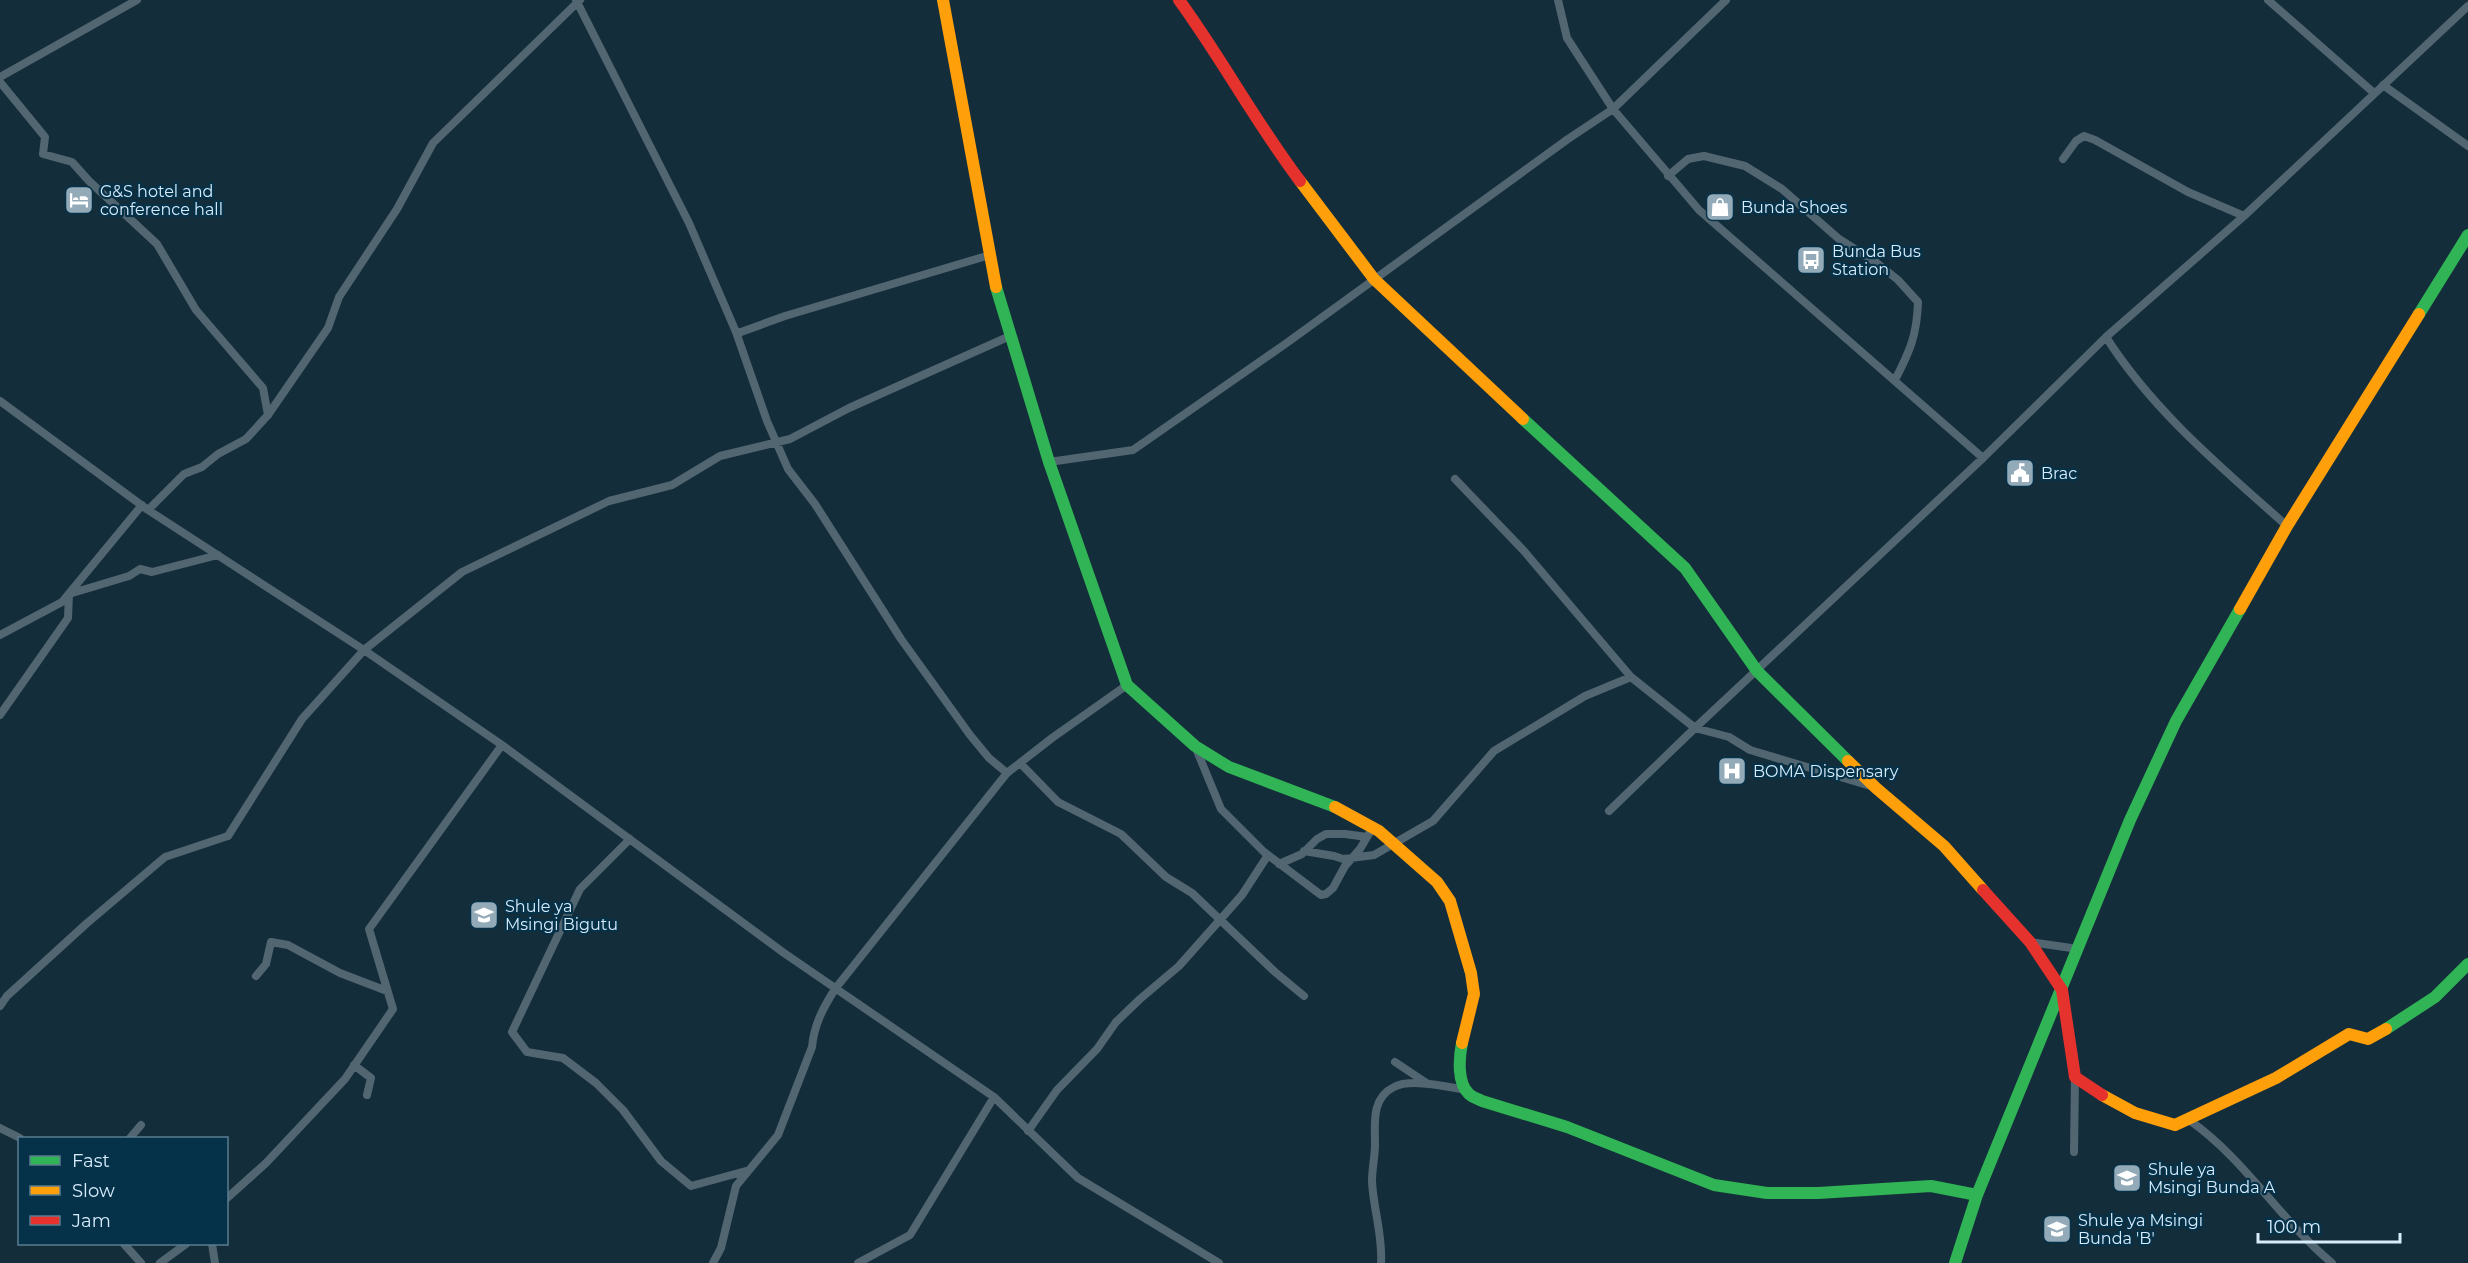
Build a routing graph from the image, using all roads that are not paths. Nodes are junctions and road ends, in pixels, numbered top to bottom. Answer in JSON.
{"nodes":[{"id":1,"x":137,"y":0,"type":"edge"},
{"id":2,"x":943,"y":0,"type":"edge"},
{"id":3,"x":1179,"y":0,"type":"edge"},
{"id":4,"x":1558,"y":0,"type":"edge"},
{"id":5,"x":1726,"y":0,"type":"edge"},
{"id":6,"x":2268,"y":0,"type":"edge"},
{"id":7,"x":578,"y":1,"type":"edge"},
{"id":8,"x":2468,"y":6,"type":"edge"},
{"id":9,"x":0,"y":77,"type":"edge"},
{"id":10,"x":0,"y":82,"type":"edge"},
{"id":11,"x":2384,"y":85,"type":"junction"},
{"id":12,"x":2374,"y":93,"type":"junction"},
{"id":13,"x":1613,"y":109,"type":"junction"},
{"id":14,"x":2468,"y":146,"type":"edge"},
{"id":15,"x":2063,"y":159,"type":"dead end"},
{"id":16,"x":1668,"y":176,"type":"junction"},
{"id":17,"x":2244,"y":216,"type":"junction"},
{"id":18,"x":2468,"y":235,"type":"edge"},
{"id":19,"x":990,"y":255,"type":"junction"},
{"id":20,"x":1374,"y":279,"type":"junction"},
{"id":21,"x":736,"y":332,"type":"junction"},
{"id":22,"x":1010,"y":336,"type":"junction"},
{"id":23,"x":2106,"y":337,"type":"junction"},
{"id":24,"x":1895,"y":380,"type":"junction"},
{"id":25,"x":0,"y":401,"type":"edge"},
{"id":26,"x":268,"y":416,"type":"junction"},
{"id":27,"x":776,"y":442,"type":"junction"},
{"id":28,"x":1983,"y":458,"type":"junction"},
{"id":29,"x":1049,"y":462,"type":"junction"},
{"id":30,"x":1455,"y":479,"type":"dead end"},
{"id":31,"x":145,"y":508,"type":"junction"},
{"id":32,"x":2287,"y":526,"type":"junction"},
{"id":33,"x":218,"y":555,"type":"junction"},
{"id":34,"x":69,"y":594,"type":"junction"},
{"id":35,"x":0,"y":635,"type":"edge"},
{"id":36,"x":364,"y":650,"type":"junction"},
{"id":37,"x":1757,"y":671,"type":"junction"},
{"id":38,"x":1631,"y":677,"type":"junction"},
{"id":39,"x":1127,"y":686,"type":"junction"},
{"id":40,"x":0,"y":715,"type":"edge"},
{"id":41,"x":1695,"y":728,"type":"junction"},
{"id":42,"x":502,"y":745,"type":"junction"},
{"id":43,"x":1195,"y":746,"type":"junction"},
{"id":44,"x":1020,"y":763,"type":"junction"},
{"id":45,"x":1007,"y":773,"type":"junction"},
{"id":46,"x":1876,"y":788,"type":"junction"},
{"id":47,"x":1609,"y":811,"type":"dead end"},
{"id":48,"x":1370,"y":832,"type":"junction"},
{"id":49,"x":630,"y":839,"type":"junction"},
{"id":50,"x":1392,"y":843,"type":"junction"},
{"id":51,"x":1304,"y":851,"type":"junction"},
{"id":52,"x":1268,"y":855,"type":"junction"},
{"id":53,"x":1351,"y":858,"type":"junction"},
{"id":54,"x":1279,"y":864,"type":"junction"},
{"id":55,"x":1221,"y":920,"type":"junction"},
{"id":56,"x":2030,"y":942,"type":"junction"},
{"id":57,"x":2078,"y":949,"type":"junction"},
{"id":58,"x":2468,"y":964,"type":"edge"},
{"id":59,"x":256,"y":976,"type":"dead end"},
{"id":60,"x":835,"y":989,"type":"junction"},
{"id":61,"x":2062,"y":990,"type":"junction"},
{"id":62,"x":387,"y":991,"type":"junction"},
{"id":63,"x":1304,"y":996,"type":"dead end"},
{"id":64,"x":0,"y":1006,"type":"edge"},
{"id":65,"x":1395,"y":1062,"type":"dead end"},
{"id":66,"x":354,"y":1065,"type":"junction"},
{"id":67,"x":2075,"y":1077,"type":"junction"},
{"id":68,"x":1428,"y":1084,"type":"junction"},
{"id":69,"x":1467,"y":1090,"type":"junction"},
{"id":70,"x":367,"y":1095,"type":"dead end"},
{"id":71,"x":994,"y":1097,"type":"junction"},
{"id":72,"x":2189,"y":1120,"type":"junction"},
{"id":73,"x":141,"y":1125,"type":"dead end"},
{"id":74,"x":0,"y":1128,"type":"edge"},
{"id":75,"x":1028,"y":1131,"type":"junction"},
{"id":76,"x":18,"y":1137,"type":"edge"},
{"id":77,"x":131,"y":1137,"type":"edge"},
{"id":78,"x":2074,"y":1152,"type":"dead end"},
{"id":79,"x":746,"y":1171,"type":"junction"},
{"id":80,"x":1977,"y":1195,"type":"junction"},
{"id":81,"x":228,"y":1197,"type":"edge"},
{"id":82,"x":125,"y":1245,"type":"edge"},
{"id":83,"x":185,"y":1245,"type":"edge"},
{"id":84,"x":212,"y":1245,"type":"edge"},
{"id":85,"x":141,"y":1263,"type":"edge"},
{"id":86,"x":160,"y":1263,"type":"edge"},
{"id":87,"x":215,"y":1263,"type":"edge"},
{"id":88,"x":713,"y":1263,"type":"edge"},
{"id":89,"x":858,"y":1263,"type":"edge"},
{"id":90,"x":1219,"y":1263,"type":"edge"},
{"id":91,"x":1380,"y":1263,"type":"edge"},
{"id":92,"x":1955,"y":1263,"type":"edge"},
{"id":93,"x":2332,"y":1263,"type":"edge"}],
"edges":[{"from":1,"to":9,"type":"street"},
{"from":2,"to":19,"type":"street"},
{"from":3,"to":20,"type":"street"},
{"from":4,"to":13,"type":"street"},
{"from":5,"to":13,"type":"street"},
{"from":6,"to":12,"type":"street"},
{"from":7,"to":21,"type":"street"},
{"from":7,"to":26,"type":"street"},
{"from":8,"to":11,"type":"street"},
{"from":10,"to":26,"type":"street"},
{"from":11,"to":12,"type":"street"},
{"from":11,"to":14,"type":"street"},
{"from":12,"to":17,"type":"street"},
{"from":13,"to":16,"type":"street"},
{"from":13,"to":20,"type":"street"},
{"from":15,"to":17,"type":"street"},
{"from":16,"to":24,"type":"street"},
{"from":16,"to":24,"type":"street"},
{"from":17,"to":23,"type":"street"},
{"from":18,"to":32,"type":"street"},
{"from":19,"to":21,"type":"street"},
{"from":19,"to":22,"type":"street"},
{"from":20,"to":29,"type":"street"},
{"from":20,"to":37,"type":"street"},
{"from":21,"to":27,"type":"street"},
{"from":22,"to":27,"type":"street"},
{"from":22,"to":29,"type":"street"},
{"from":23,"to":28,"type":"street"},
{"from":23,"to":32,"type":"street"},
{"from":24,"to":28,"type":"street"},
{"from":25,"to":31,"type":"street"},
{"from":26,"to":31,"type":"street"},
{"from":27,"to":36,"type":"street"},
{"from":27,"to":45,"type":"street"},
{"from":28,"to":37,"type":"street"},
{"from":29,"to":39,"type":"street"},
{"from":30,"to":38,"type":"street"},
{"from":31,"to":33,"type":"street"},
{"from":31,"to":34,"type":"street"},
{"from":32,"to":57,"type":"street"},
{"from":33,"to":34,"type":"street"},
{"from":33,"to":36,"type":"street"},
{"from":34,"to":35,"type":"street"},
{"from":34,"to":40,"type":"street"},
{"from":36,"to":42,"type":"street"},
{"from":36,"to":64,"type":"street"},
{"from":37,"to":41,"type":"street"},
{"from":37,"to":46,"type":"street"},
{"from":38,"to":41,"type":"street"},
{"from":38,"to":50,"type":"street"},
{"from":39,"to":43,"type":"street"},
{"from":39,"to":44,"type":"street"},
{"from":41,"to":46,"type":"street"},
{"from":41,"to":47,"type":"street"},
{"from":42,"to":49,"type":"street"},
{"from":42,"to":62,"type":"street"},
{"from":43,"to":48,"type":"street"},
{"from":43,"to":52,"type":"street"},
{"from":44,"to":45,"type":"street"},
{"from":44,"to":55,"type":"street"},
{"from":45,"to":60,"type":"street"},
{"from":46,"to":56,"type":"street"},
{"from":48,"to":50,"type":"street"},
{"from":48,"to":51,"type":"street"},
{"from":48,"to":53,"type":"street"},
{"from":49,"to":60,"type":"street"},
{"from":49,"to":79,"type":"street"},
{"from":50,"to":53,"type":"street"},
{"from":50,"to":69,"type":"street"},
{"from":51,"to":53,"type":"street"},
{"from":51,"to":54,"type":"street"},
{"from":52,"to":54,"type":"street"},
{"from":52,"to":55,"type":"street"},
{"from":53,"to":54,"type":"street"},
{"from":55,"to":63,"type":"street"},
{"from":55,"to":75,"type":"street"},
{"from":56,"to":57,"type":"street"},
{"from":56,"to":61,"type":"street"},
{"from":57,"to":61,"type":"street"},
{"from":58,"to":72,"type":"street"},
{"from":59,"to":62,"type":"street"},
{"from":60,"to":71,"type":"street"},
{"from":60,"to":79,"type":"street"},
{"from":61,"to":67,"type":"street"},
{"from":61,"to":80,"type":"street"},
{"from":62,"to":66,"type":"street"},
{"from":65,"to":68,"type":"street"},
{"from":66,"to":70,"type":"street"},
{"from":66,"to":81,"type":"street"},
{"from":67,"to":72,"type":"street"},
{"from":67,"to":78,"type":"street"},
{"from":68,"to":69,"type":"street"},
{"from":68,"to":91,"type":"street"},
{"from":69,"to":80,"type":"street"},
{"from":71,"to":75,"type":"street"},
{"from":71,"to":89,"type":"street"},
{"from":72,"to":93,"type":"street"},
{"from":73,"to":77,"type":"street"},
{"from":74,"to":76,"type":"street"},
{"from":75,"to":90,"type":"street"},
{"from":79,"to":88,"type":"street"},
{"from":80,"to":92,"type":"street"},
{"from":82,"to":85,"type":"street"},
{"from":83,"to":86,"type":"street"},
{"from":84,"to":87,"type":"street"}]}
